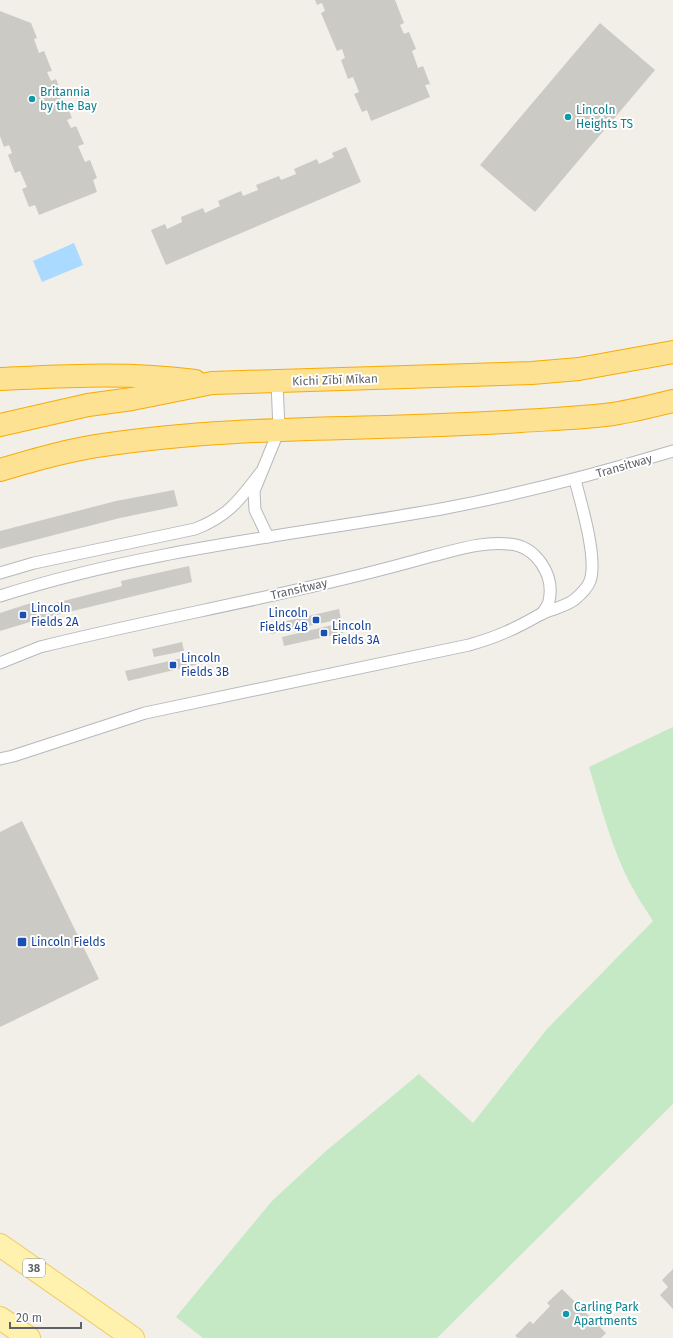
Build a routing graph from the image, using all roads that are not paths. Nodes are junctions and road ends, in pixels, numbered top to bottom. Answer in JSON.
{"nodes":[{"id":1,"x":673,"y":352,"type":"edge"},
{"id":2,"x":0,"y":379,"type":"edge"},
{"id":3,"x":277,"y":382,"type":"junction"},
{"id":4,"x":212,"y":383,"type":"junction"},
{"id":5,"x":673,"y":401,"type":"edge"},
{"id":6,"x":0,"y":425,"type":"edge"},
{"id":7,"x":279,"y":430,"type":"junction"},
{"id":8,"x":673,"y":451,"type":"edge"},
{"id":9,"x":0,"y":470,"type":"edge"},
{"id":10,"x":261,"y":472,"type":"junction"},
{"id":11,"x":574,"y":480,"type":"junction"},
{"id":12,"x":268,"y":537,"type":"junction"},
{"id":13,"x":0,"y":573,"type":"edge"},
{"id":14,"x":0,"y":596,"type":"edge"},
{"id":15,"x":542,"y":614,"type":"junction"},
{"id":16,"x":0,"y":663,"type":"edge"},
{"id":17,"x":0,"y":759,"type":"edge"},
{"id":18,"x":0,"y":1245,"type":"edge"},
{"id":19,"x":0,"y":1318,"type":"edge"},
{"id":20,"x":29,"y":1338,"type":"edge"},
{"id":21,"x":133,"y":1338,"type":"edge"}],
"edges":[{"from":1,"to":3,"type":"highway","name":"Kichi Zībī Mīkan"},
{"from":2,"to":4,"type":"highway"},
{"from":3,"to":4,"type":"highway","name":"Kichi Zībī Mīkan"},
{"from":3,"to":7,"type":"lane"},
{"from":4,"to":6,"type":"highway","name":"Kichi Zībī Mīkan"},
{"from":5,"to":7,"type":"highway"},
{"from":7,"to":9,"type":"highway"},
{"from":7,"to":10,"type":"lane"},
{"from":8,"to":11,"type":"lane","name":"Transitway"},
{"from":10,"to":12,"type":"lane"},
{"from":10,"to":13,"type":"lane"},
{"from":11,"to":12,"type":"lane","name":"Transitway"},
{"from":11,"to":15,"type":"lane"},
{"from":12,"to":14,"type":"lane","name":"Transitway"},
{"from":15,"to":16,"type":"lane","name":"Transitway"},
{"from":15,"to":17,"type":"lane"},
{"from":18,"to":21,"type":"main road","number":"38"},
{"from":19,"to":20,"type":"main road"}]}
